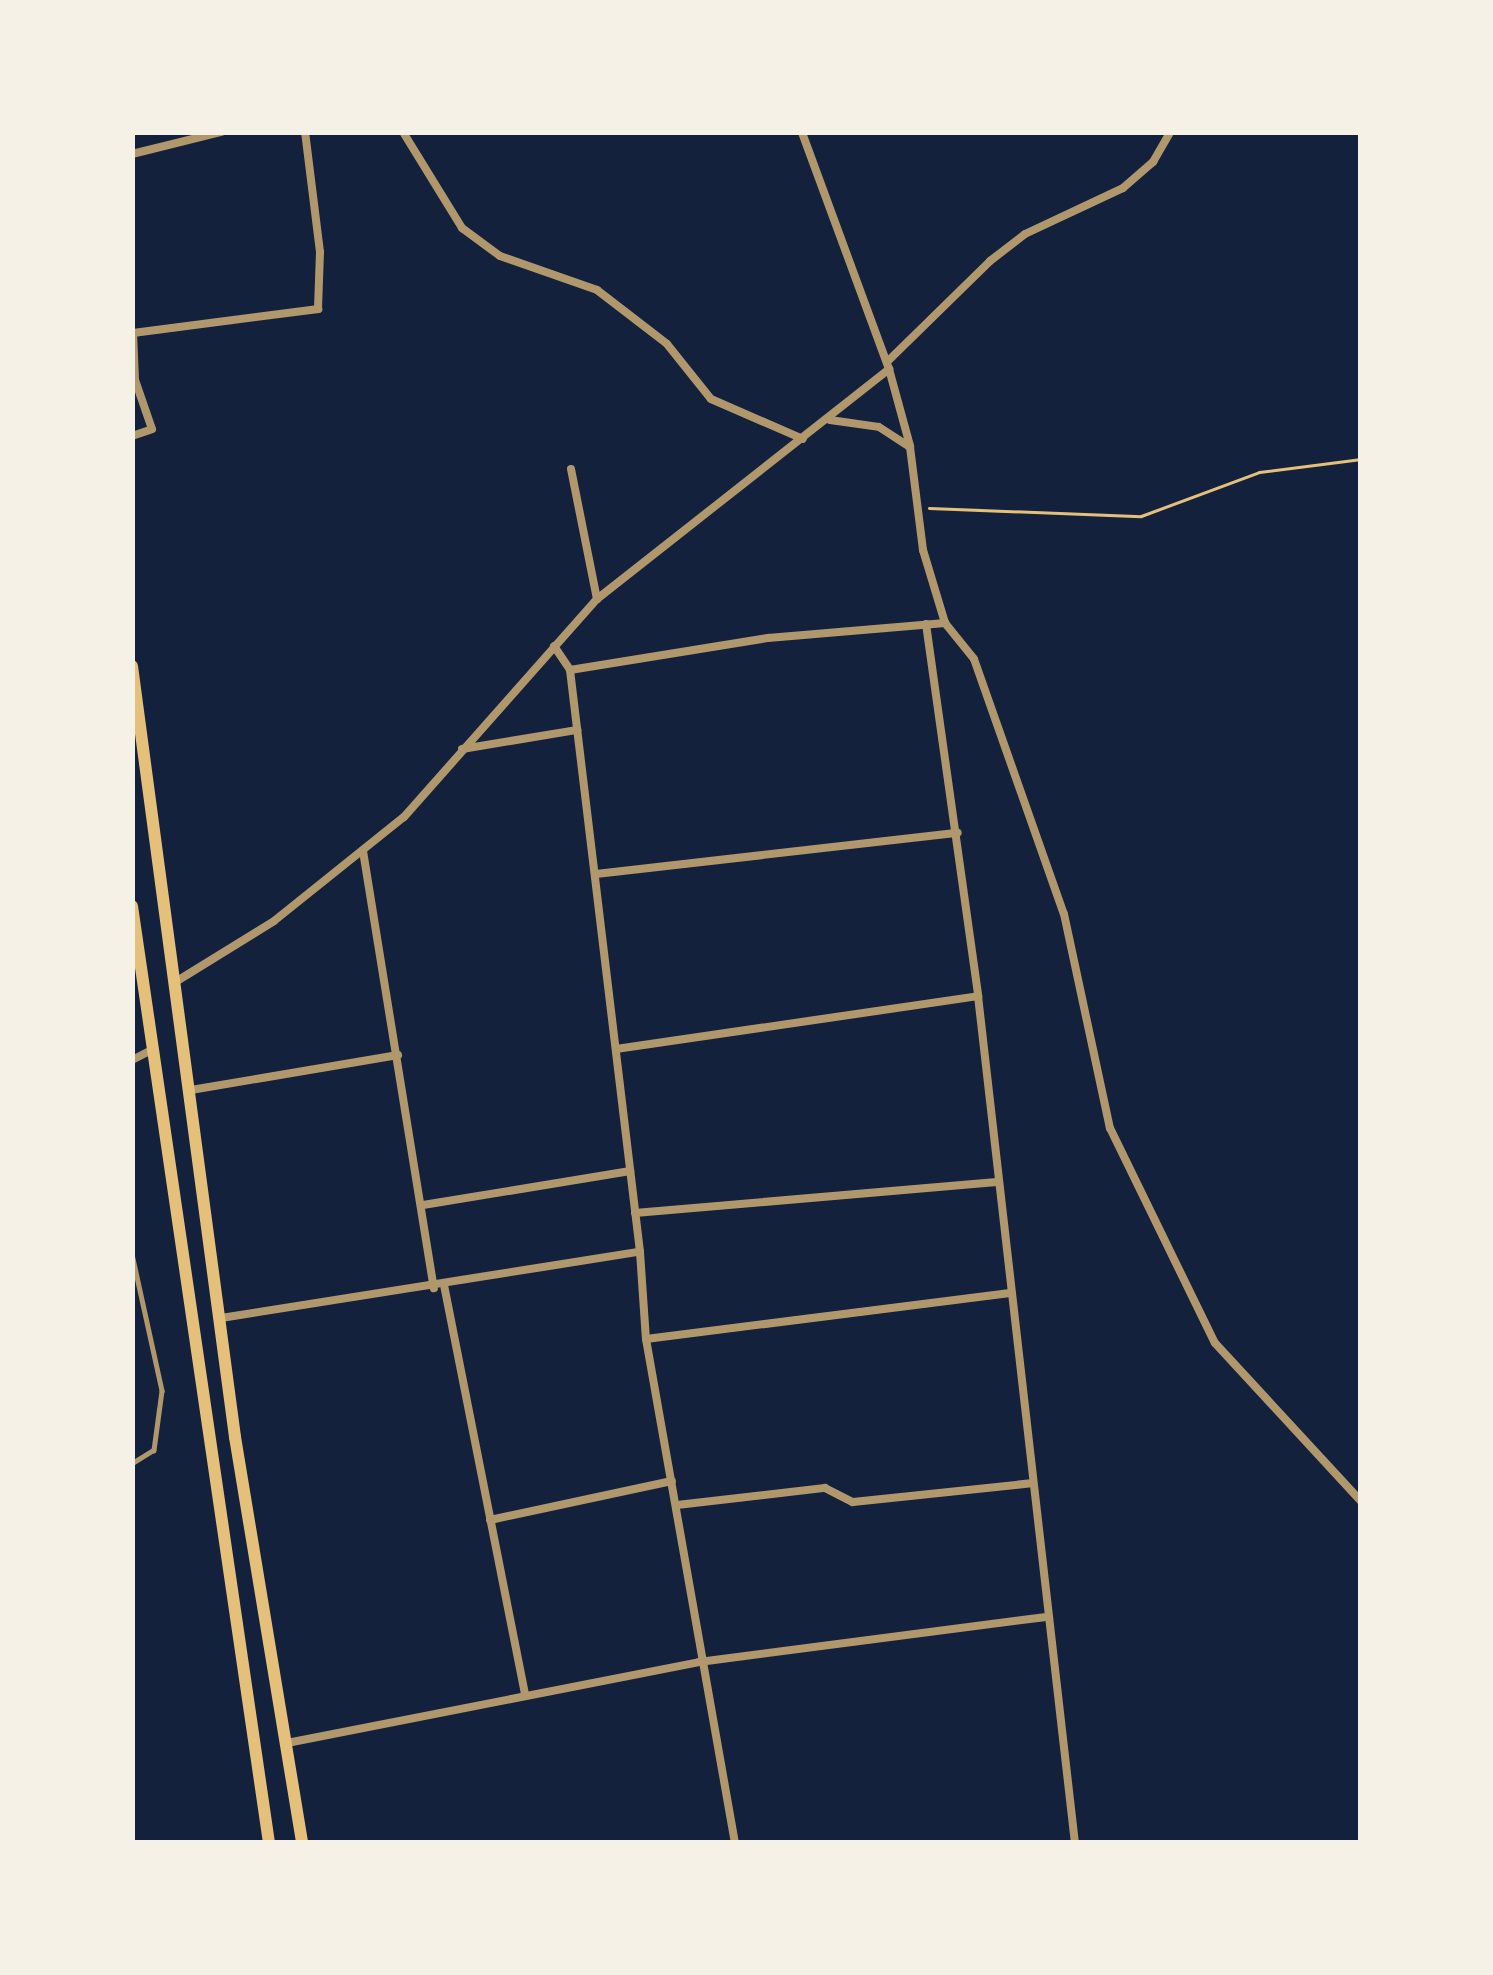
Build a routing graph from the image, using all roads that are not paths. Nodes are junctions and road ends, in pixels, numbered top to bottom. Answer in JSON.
{"nodes":[{"id":1,"x":221,"y":132,"type":"edge"},
{"id":2,"x":305,"y":132,"type":"edge"},
{"id":3,"x":403,"y":132,"type":"edge"},
{"id":4,"x":802,"y":132,"type":"edge"},
{"id":5,"x":1170,"y":132,"type":"edge"},
{"id":6,"x":132,"y":154,"type":"edge"},
{"id":7,"x":887,"y":366,"type":"junction"},
{"id":8,"x":830,"y":420,"type":"junction"},
{"id":9,"x":132,"y":436,"type":"edge"},
{"id":10,"x":803,"y":439,"type":"junction"},
{"id":11,"x":910,"y":448,"type":"junction"},
{"id":12,"x":571,"y":469,"type":"dead end"},
{"id":13,"x":598,"y":599,"type":"junction"},
{"id":14,"x":945,"y":623,"type":"junction"},
{"id":15,"x":926,"y":624,"type":"junction"},
{"id":16,"x":554,"y":646,"type":"junction"},
{"id":17,"x":132,"y":666,"type":"edge"},
{"id":18,"x":570,"y":670,"type":"junction"},
{"id":19,"x":577,"y":730,"type":"junction"},
{"id":20,"x":462,"y":749,"type":"junction"},
{"id":21,"x":958,"y":832,"type":"junction"},
{"id":22,"x":362,"y":851,"type":"junction"},
{"id":23,"x":595,"y":874,"type":"junction"},
{"id":24,"x":132,"y":906,"type":"edge"},
{"id":25,"x":177,"y":981,"type":"junction"},
{"id":26,"x":978,"y":996,"type":"junction"},
{"id":27,"x":616,"y":1049,"type":"junction"},
{"id":28,"x":153,"y":1050,"type":"junction"},
{"id":29,"x":398,"y":1055,"type":"junction"},
{"id":30,"x":132,"y":1060,"type":"edge"},
{"id":31,"x":190,"y":1090,"type":"junction"},
{"id":32,"x":630,"y":1171,"type":"junction"},
{"id":33,"x":997,"y":1182,"type":"junction"},
{"id":34,"x":423,"y":1205,"type":"junction"},
{"id":35,"x":635,"y":1213,"type":"junction"},
{"id":36,"x":640,"y":1252,"type":"junction"},
{"id":37,"x":132,"y":1254,"type":"edge"},
{"id":38,"x":439,"y":1287,"type":"junction"},
{"id":39,"x":1008,"y":1292,"type":"junction"},
{"id":40,"x":219,"y":1318,"type":"junction"},
{"id":41,"x":646,"y":1339,"type":"junction"},
{"id":42,"x":132,"y":1464,"type":"edge"},
{"id":43,"x":672,"y":1481,"type":"junction"},
{"id":44,"x":1033,"y":1483,"type":"junction"},
{"id":45,"x":1361,"y":1501,"type":"edge"},
{"id":46,"x":676,"y":1505,"type":"junction"},
{"id":47,"x":490,"y":1520,"type":"junction"},
{"id":48,"x":1044,"y":1617,"type":"junction"},
{"id":49,"x":699,"y":1662,"type":"junction"},
{"id":50,"x":525,"y":1694,"type":"junction"},
{"id":51,"x":287,"y":1743,"type":"junction"},
{"id":52,"x":269,"y":1843,"type":"edge"},
{"id":53,"x":302,"y":1843,"type":"edge"},
{"id":54,"x":736,"y":1843,"type":"edge"},
{"id":55,"x":1076,"y":1843,"type":"edge"}],
"edges":[{"from":1,"to":6,"type":"street"},
{"from":2,"to":9,"type":"street"},
{"from":3,"to":10,"type":"street"},
{"from":4,"to":7,"type":"street"},
{"from":5,"to":7,"type":"street"},
{"from":7,"to":8,"type":"street"},
{"from":7,"to":11,"type":"street"},
{"from":8,"to":10,"type":"street"},
{"from":8,"to":11,"type":"street"},
{"from":10,"to":13,"type":"street"},
{"from":11,"to":14,"type":"street"},
{"from":12,"to":13,"type":"street"},
{"from":13,"to":16,"type":"street"},
{"from":14,"to":15,"type":"street"},
{"from":14,"to":45,"type":"street"},
{"from":15,"to":18,"type":"street"},
{"from":15,"to":21,"type":"street"},
{"from":16,"to":18,"type":"street"},
{"from":16,"to":20,"type":"street"},
{"from":17,"to":25,"type":"main road"},
{"from":18,"to":19,"type":"street"},
{"from":19,"to":20,"type":"street"},
{"from":19,"to":23,"type":"street"},
{"from":20,"to":22,"type":"street"},
{"from":21,"to":23,"type":"street"},
{"from":21,"to":26,"type":"street"},
{"from":22,"to":25,"type":"street"},
{"from":22,"to":29,"type":"street"},
{"from":23,"to":27,"type":"street"},
{"from":24,"to":28,"type":"main road"},
{"from":25,"to":31,"type":"main road"},
{"from":26,"to":27,"type":"street"},
{"from":26,"to":33,"type":"street"},
{"from":27,"to":32,"type":"street"},
{"from":28,"to":30,"type":"street"},
{"from":28,"to":52,"type":"main road"},
{"from":29,"to":31,"type":"street"},
{"from":29,"to":34,"type":"street"},
{"from":31,"to":40,"type":"main road"},
{"from":32,"to":34,"type":"street"},
{"from":32,"to":35,"type":"street"},
{"from":33,"to":35,"type":"street"},
{"from":33,"to":39,"type":"street"},
{"from":34,"to":38,"type":"street"},
{"from":35,"to":36,"type":"street"},
{"from":36,"to":38,"type":"street"},
{"from":36,"to":41,"type":"street"},
{"from":37,"to":42,"type":"lane"},
{"from":38,"to":40,"type":"street"},
{"from":38,"to":47,"type":"street"},
{"from":39,"to":41,"type":"street"},
{"from":39,"to":44,"type":"street"},
{"from":40,"to":51,"type":"main road"},
{"from":41,"to":43,"type":"street"},
{"from":43,"to":46,"type":"street"},
{"from":43,"to":47,"type":"street"},
{"from":44,"to":46,"type":"street"},
{"from":44,"to":48,"type":"street"},
{"from":46,"to":49,"type":"street"},
{"from":47,"to":50,"type":"street"},
{"from":48,"to":49,"type":"street"},
{"from":48,"to":55,"type":"street"},
{"from":49,"to":50,"type":"street"},
{"from":49,"to":54,"type":"street"},
{"from":50,"to":51,"type":"street"},
{"from":51,"to":53,"type":"main road"}]}
